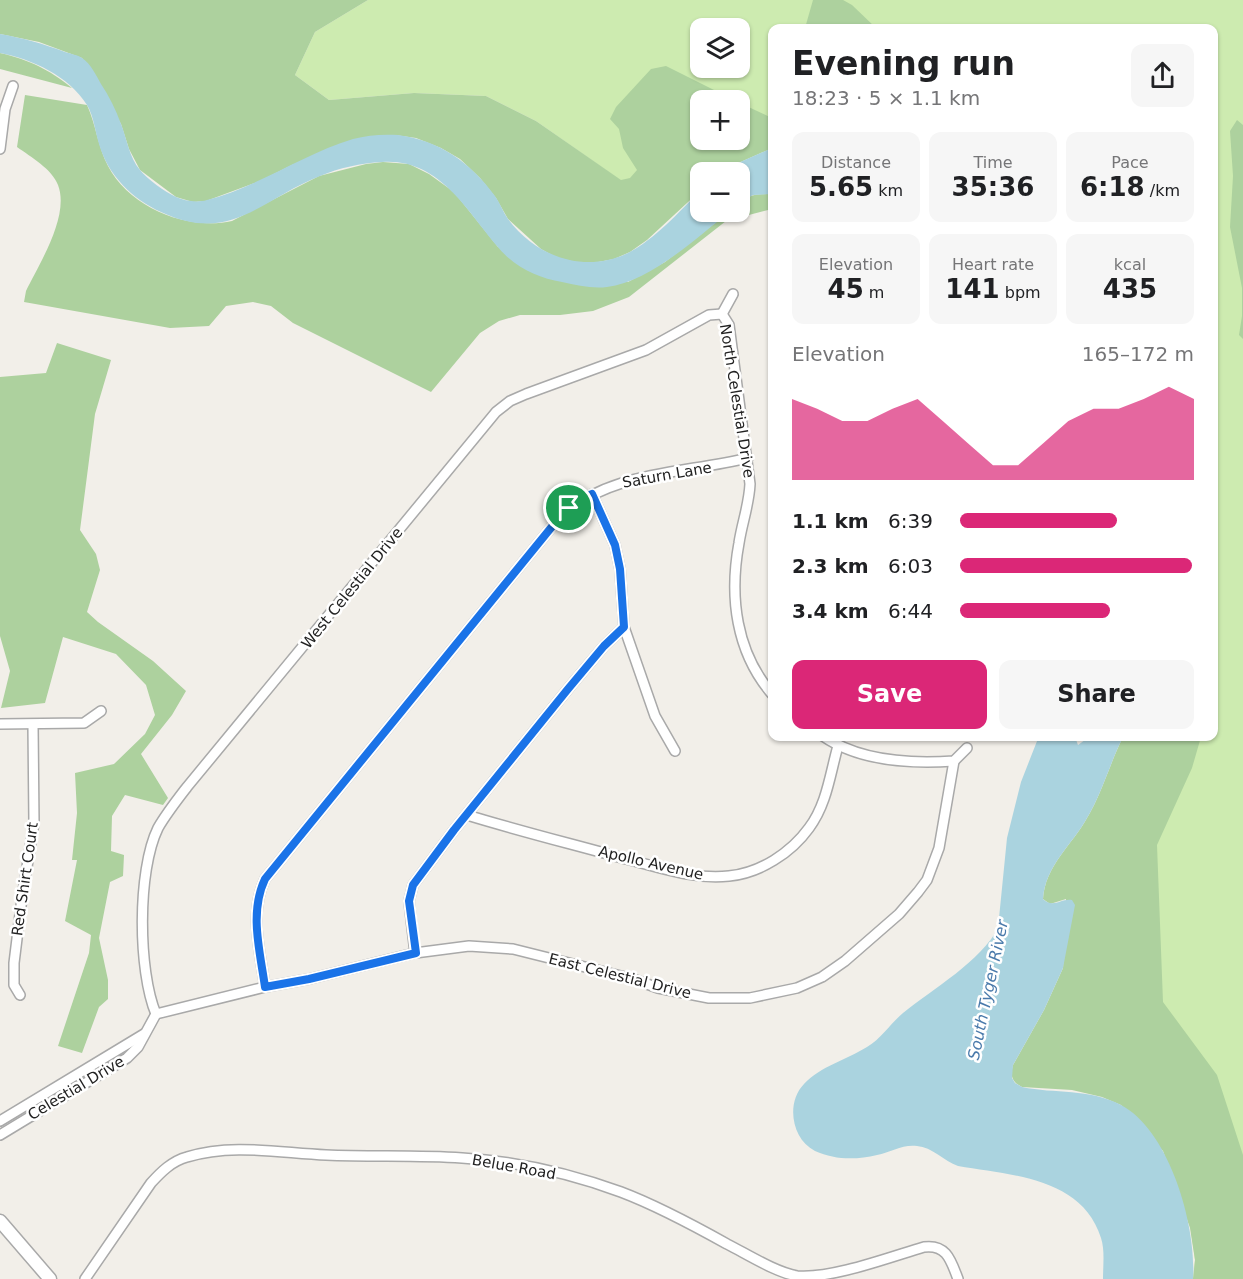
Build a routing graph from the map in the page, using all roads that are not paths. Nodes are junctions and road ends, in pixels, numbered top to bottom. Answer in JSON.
{"nodes":[{"id":1,"x":13,"y":86,"type":"dead end"},
{"id":2,"x":0,"y":149,"type":"edge"},
{"id":3,"x":734,"y":294,"type":"dead end"},
{"id":4,"x":722,"y":314,"type":"junction"},
{"id":5,"x":748,"y":458,"type":"junction"},
{"id":6,"x":592,"y":494,"type":"junction"},
{"id":7,"x":624,"y":627,"type":"junction"},
{"id":8,"x":768,"y":688,"type":"edge"},
{"id":9,"x":101,"y":711,"type":"dead end"},
{"id":10,"x":0,"y":724,"type":"edge"},
{"id":11,"x":33,"y":725,"type":"junction"},
{"id":12,"x":830,"y":741,"type":"edge"},
{"id":13,"x":838,"y":746,"type":"junction"},
{"id":14,"x":967,"y":748,"type":"dead end"},
{"id":15,"x":675,"y":751,"type":"dead end"},
{"id":16,"x":954,"y":761,"type":"junction"},
{"id":17,"x":467,"y":815,"type":"junction"},
{"id":18,"x":416,"y":953,"type":"junction"},
{"id":19,"x":265,"y":987,"type":"junction"},
{"id":20,"x":20,"y":995,"type":"dead end"},
{"id":21,"x":156,"y":1014,"type":"junction"},
{"id":22,"x":144,"y":1034,"type":"junction"},
{"id":23,"x":0,"y":1121,"type":"edge"},
{"id":24,"x":0,"y":1135,"type":"edge"},
{"id":25,"x":0,"y":1221,"type":"edge"},
{"id":26,"x":50,"y":1279,"type":"edge"},
{"id":27,"x":85,"y":1279,"type":"edge"},
{"id":28,"x":957,"y":1279,"type":"edge"}],
"edges":[{"from":1,"to":2,"type":"street"},
{"from":3,"to":4,"type":"street"},
{"from":4,"to":5,"type":"street","name":"North Celestial Drive"},
{"from":4,"to":21,"type":"street","name":"West Celestial Drive"},
{"from":5,"to":6,"type":"street","name":"Saturn Lane"},
{"from":5,"to":8,"type":"street","name":"North Celestial Drive"},
{"from":6,"to":7,"type":"street"},
{"from":6,"to":19,"type":"street","name":"Saturn Lane"},
{"from":7,"to":15,"type":"street"},
{"from":7,"to":17,"type":"street"},
{"from":9,"to":11,"type":"street"},
{"from":10,"to":11,"type":"street"},
{"from":11,"to":20,"type":"street","name":"Red Shirt Court"},
{"from":12,"to":13,"type":"street"},
{"from":13,"to":16,"type":"street"},
{"from":13,"to":17,"type":"street","name":"Apollo Avenue"},
{"from":14,"to":16,"type":"street"},
{"from":16,"to":18,"type":"street","name":"East Celestial Drive"},
{"from":17,"to":18,"type":"street"},
{"from":18,"to":19,"type":"street","name":"East Celestial Drive"},
{"from":19,"to":21,"type":"street","name":"East Celestial Drive"},
{"from":21,"to":22,"type":"street","name":"Celestial Drive"},
{"from":22,"to":23,"type":"street","name":"Celestial Drive"},
{"from":22,"to":24,"type":"street","name":"Celestial Drive"},
{"from":25,"to":26,"type":"street"},
{"from":27,"to":28,"type":"street","name":"Belue Road"}]}
